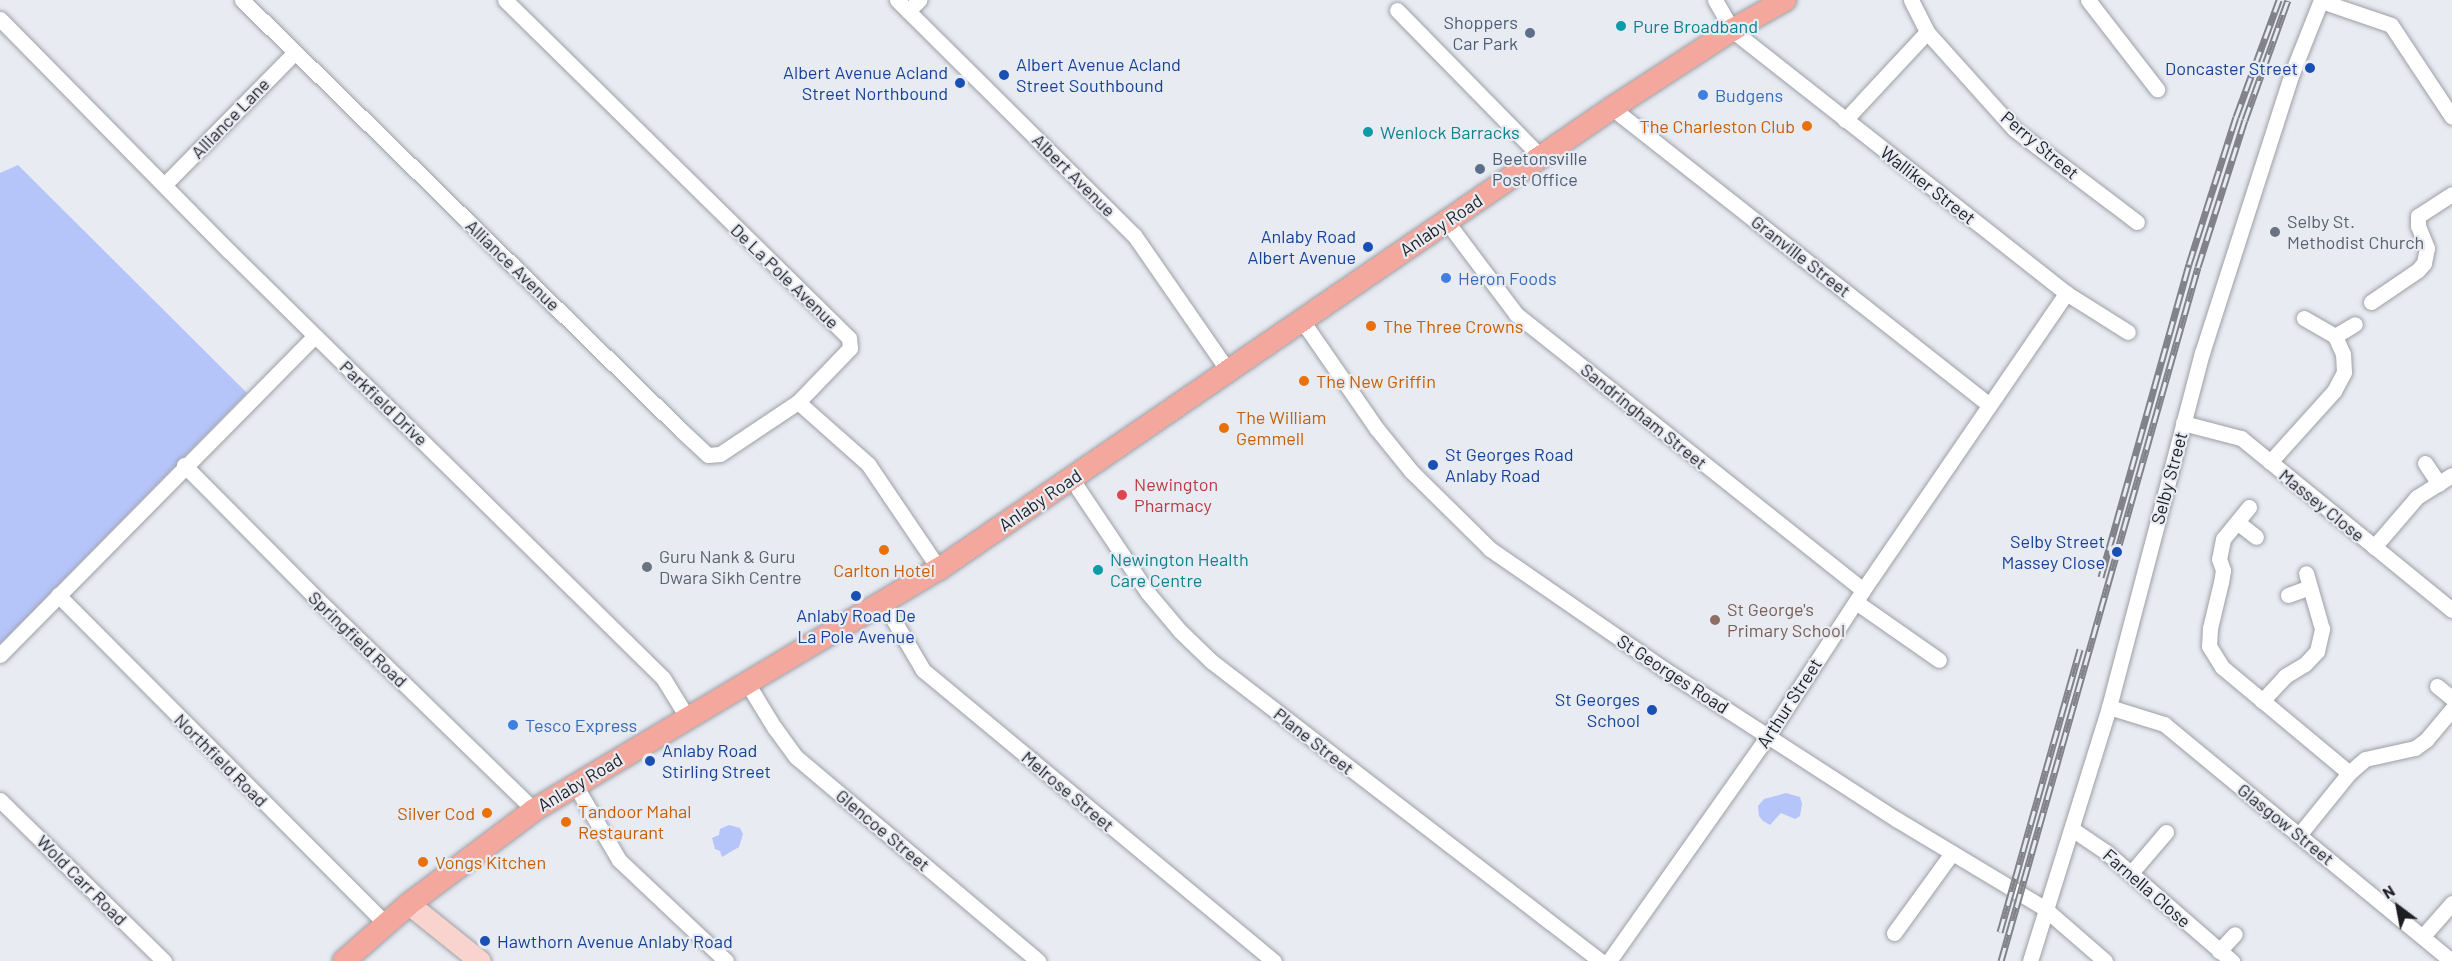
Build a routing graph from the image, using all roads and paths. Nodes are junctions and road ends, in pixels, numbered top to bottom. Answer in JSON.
{"nodes":[{"id":1,"x":242,"y":0,"type":"edge"},
{"id":2,"x":505,"y":0,"type":"edge"},
{"id":3,"x":1715,"y":0,"type":"edge"},
{"id":4,"x":1769,"y":0,"type":"edge"},
{"id":5,"x":1785,"y":0,"type":"edge"},
{"id":6,"x":1911,"y":0,"type":"edge"},
{"id":7,"x":2088,"y":0,"type":"edge"},
{"id":8,"x":2321,"y":0,"type":"edge"},
{"id":9,"x":908,"y":4,"type":"edge"},
{"id":10,"x":1397,"y":10,"type":"dead end"},
{"id":11,"x":0,"y":19,"type":"edge"},
{"id":12,"x":1732,"y":30,"type":"junction"},
{"id":13,"x":1927,"y":32,"type":"junction"},
{"id":14,"x":295,"y":52,"type":"junction"},
{"id":15,"x":2157,"y":89,"type":"dead end"},
{"id":16,"x":1612,"y":108,"type":"junction"},
{"id":17,"x":2452,"y":117,"type":"edge"},
{"id":18,"x":1845,"y":120,"type":"junction"},
{"id":19,"x":1541,"y":157,"type":"junction"},
{"id":20,"x":165,"y":184,"type":"junction"},
{"id":21,"x":2452,"y":194,"type":"edge"},
{"id":22,"x":1447,"y":222,"type":"junction"},
{"id":23,"x":2137,"y":222,"type":"dead end"},
{"id":24,"x":2066,"y":293,"type":"junction"},
{"id":25,"x":2371,"y":302,"type":"dead end"},
{"id":26,"x":2304,"y":318,"type":"dead end"},
{"id":27,"x":1301,"y":319,"type":"junction"},
{"id":28,"x":2355,"y":324,"type":"dead end"},
{"id":29,"x":2128,"y":332,"type":"dead end"},
{"id":30,"x":315,"y":336,"type":"junction"},
{"id":31,"x":2335,"y":336,"type":"junction"},
{"id":32,"x":1228,"y":371,"type":"junction"},
{"id":33,"x":798,"y":402,"type":"junction"},
{"id":34,"x":1989,"y":405,"type":"junction"},
{"id":35,"x":2183,"y":423,"type":"junction"},
{"id":36,"x":2270,"y":462,"type":"junction"},
{"id":37,"x":2425,"y":463,"type":"dead end"},
{"id":38,"x":184,"y":465,"type":"junction"},
{"id":39,"x":2452,"y":475,"type":"edge"},
{"id":40,"x":1071,"y":478,"type":"junction"},
{"id":41,"x":2439,"y":484,"type":"junction"},
{"id":42,"x":2249,"y":507,"type":"dead end"},
{"id":43,"x":2237,"y":522,"type":"junction"},
{"id":44,"x":2256,"y":537,"type":"dead end"},
{"id":45,"x":2374,"y":547,"type":"junction"},
{"id":46,"x":939,"y":569,"type":"junction"},
{"id":47,"x":58,"y":595,"type":"junction"},
{"id":48,"x":2288,"y":595,"type":"dead end"},
{"id":49,"x":1859,"y":596,"type":"junction"},
{"id":50,"x":883,"y":602,"type":"junction"},
{"id":51,"x":2452,"y":610,"type":"edge"},
{"id":52,"x":0,"y":655,"type":"edge"},
{"id":53,"x":1939,"y":660,"type":"dead end"},
{"id":54,"x":747,"y":683,"type":"junction"},
{"id":55,"x":2437,"y":686,"type":"dead end"},
{"id":56,"x":2452,"y":698,"type":"edge"},
{"id":57,"x":2262,"y":701,"type":"junction"},
{"id":58,"x":2109,"y":707,"type":"junction"},
{"id":59,"x":2452,"y":708,"type":"edge"},
{"id":60,"x":687,"y":717,"type":"junction"},
{"id":61,"x":1768,"y":736,"type":"junction"},
{"id":62,"x":2349,"y":773,"type":"junction"},
{"id":63,"x":575,"y":785,"type":"junction"},
{"id":64,"x":0,"y":800,"type":"edge"},
{"id":65,"x":534,"y":810,"type":"junction"},
{"id":66,"x":2072,"y":829,"type":"junction"},
{"id":67,"x":2166,"y":832,"type":"dead end"},
{"id":68,"x":2299,"y":835,"type":"junction"},
{"id":69,"x":1952,"y":853,"type":"junction"},
{"id":70,"x":2131,"y":873,"type":"junction"},
{"id":71,"x":2452,"y":903,"type":"edge"},
{"id":72,"x":409,"y":904,"type":"junction"},
{"id":73,"x":2044,"y":908,"type":"junction"},
{"id":74,"x":386,"y":924,"type":"junction"},
{"id":75,"x":1894,"y":933,"type":"dead end"},
{"id":76,"x":2235,"y":934,"type":"dead end"},
{"id":77,"x":2423,"y":936,"type":"junction"},
{"id":78,"x":2220,"y":951,"type":"junction"},
{"id":79,"x":164,"y":961,"type":"edge"},
{"id":80,"x":344,"y":961,"type":"edge"},
{"id":81,"x":480,"y":961,"type":"edge"},
{"id":82,"x":726,"y":961,"type":"edge"},
{"id":83,"x":1038,"y":961,"type":"edge"},
{"id":84,"x":1274,"y":961,"type":"edge"},
{"id":85,"x":1600,"y":961,"type":"edge"},
{"id":86,"x":1609,"y":961,"type":"edge"},
{"id":87,"x":2030,"y":961,"type":"edge"},
{"id":88,"x":2105,"y":961,"type":"edge"},
{"id":89,"x":2232,"y":961,"type":"edge"},
{"id":90,"x":2452,"y":961,"type":"edge"}],
"edges":[{"from":1,"to":14,"type":"street","name":"Alliance Avenue"},
{"from":2,"to":33,"type":"street","name":"De La Pole Avenue"},
{"from":3,"to":12,"type":"street"},
{"from":4,"to":12,"type":"main road","name":"Anlaby Road"},
{"from":5,"to":12,"type":"main road","name":"Anlaby Road"},
{"from":6,"to":13,"type":"street","name":"Perry Street"},
{"from":7,"to":15,"type":"street"},
{"from":8,"to":17,"type":"street"},
{"from":8,"to":35,"type":"street","name":"Selby Street"},
{"from":9,"to":32,"type":"street","name":"Albert Avenue"},
{"from":10,"to":19,"type":"street"},
{"from":11,"to":20,"type":"street","name":"Parkfield Drive"},
{"from":12,"to":16,"type":"main road","name":"Anlaby Road"},
{"from":12,"to":18,"type":"street","name":"Walliker Street"},
{"from":13,"to":18,"type":"street"},
{"from":13,"to":23,"type":"street","name":"Perry Street"},
{"from":14,"to":20,"type":"street","name":"Alliance Lane"},
{"from":14,"to":33,"type":"street","name":"Alliance Avenue"},
{"from":16,"to":19,"type":"main road","name":"Anlaby Road"},
{"from":16,"to":34,"type":"street","name":"Granville Street"},
{"from":18,"to":24,"type":"street","name":"Walliker Street"},
{"from":19,"to":22,"type":"main road","name":"Anlaby Road"},
{"from":20,"to":30,"type":"street","name":"Parkfield Drive"},
{"from":21,"to":25,"type":"street"},
{"from":22,"to":27,"type":"main road","name":"Anlaby Road"},
{"from":22,"to":49,"type":"street","name":"Sandringham Street"},
{"from":24,"to":29,"type":"street","name":"Walliker Street"},
{"from":24,"to":34,"type":"street","name":"Arthur Street"},
{"from":26,"to":31,"type":"street"},
{"from":27,"to":32,"type":"main road","name":"Anlaby Road"},
{"from":27,"to":61,"type":"street","name":"St Georges Road"},
{"from":28,"to":31,"type":"street"},
{"from":30,"to":38,"type":"street"},
{"from":30,"to":60,"type":"street","name":"Parkfield Drive"},
{"from":31,"to":36,"type":"street","name":"Massey Close"},
{"from":32,"to":40,"type":"main road","name":"Anlaby Road"},
{"from":33,"to":46,"type":"street"},
{"from":34,"to":49,"type":"street","name":"Arthur Street"},
{"from":35,"to":36,"type":"street","name":"Massey Close"},
{"from":35,"to":58,"type":"street","name":"Selby Street"},
{"from":36,"to":45,"type":"street","name":"Massey Close"},
{"from":37,"to":41,"type":"street"},
{"from":38,"to":47,"type":"street"},
{"from":38,"to":65,"type":"street","name":"Springfield Road"},
{"from":39,"to":41,"type":"street","name":"Massey Close"},
{"from":40,"to":46,"type":"main road","name":"Anlaby Road"},
{"from":40,"to":85,"type":"street","name":"Plane Street"},
{"from":41,"to":45,"type":"street","name":"Massey Close"},
{"from":42,"to":43,"type":"street"},
{"from":43,"to":44,"type":"street"},
{"from":43,"to":57,"type":"street"},
{"from":45,"to":51,"type":"street","name":"Massey Close"},
{"from":46,"to":50,"type":"main road","name":"Anlaby Road"},
{"from":47,"to":52,"type":"street"},
{"from":47,"to":74,"type":"street","name":"Northfield Road"},
{"from":48,"to":57,"type":"street"},
{"from":49,"to":53,"type":"street","name":"Sandringham Street"},
{"from":49,"to":61,"type":"street","name":"Arthur Street"},
{"from":50,"to":54,"type":"main road","name":"Anlaby Road"},
{"from":50,"to":84,"type":"street","name":"Melrose Street"},
{"from":54,"to":60,"type":"main road","name":"Anlaby Road"},
{"from":54,"to":83,"type":"street","name":"Glencoe Street"},
{"from":55,"to":56,"type":"street"},
{"from":57,"to":62,"type":"street"},
{"from":58,"to":66,"type":"street","name":"Selby Street"},
{"from":58,"to":68,"type":"street","name":"Glasgow Street"},
{"from":59,"to":62,"type":"street"},
{"from":60,"to":63,"type":"main road","name":"Anlaby Road"},
{"from":61,"to":69,"type":"street","name":"St Georges Road"},
{"from":61,"to":86,"type":"street","name":"Arthur Street"},
{"from":62,"to":68,"type":"street"},
{"from":63,"to":65,"type":"main road","name":"Anlaby Road"},
{"from":63,"to":82,"type":"street"},
{"from":64,"to":79,"type":"street","name":"Wold Carr Road"},
{"from":65,"to":72,"type":"main road","name":"Anlaby Road"},
{"from":66,"to":70,"type":"street","name":"Farnella Close"},
{"from":66,"to":73,"type":"street","name":"Selby Street"},
{"from":67,"to":70,"type":"street"},
{"from":68,"to":77,"type":"street","name":"Glasgow Street"},
{"from":69,"to":73,"type":"street","name":"St Georges Road"},
{"from":69,"to":75,"type":"street"},
{"from":70,"to":78,"type":"street","name":"Farnella Close"},
{"from":71,"to":77,"type":"street"},
{"from":72,"to":74,"type":"main road","name":"Anlaby Road"},
{"from":72,"to":81,"type":"street"},
{"from":73,"to":87,"type":"street","name":"Selby Street"},
{"from":73,"to":88,"type":"street","name":"St Georges Road"},
{"from":74,"to":80,"type":"main road","name":"Anlaby Road"},
{"from":76,"to":78,"type":"street"},
{"from":77,"to":90,"type":"street","name":"Glasgow Street"},
{"from":78,"to":89,"type":"street","name":"Farnella Close"}]}
